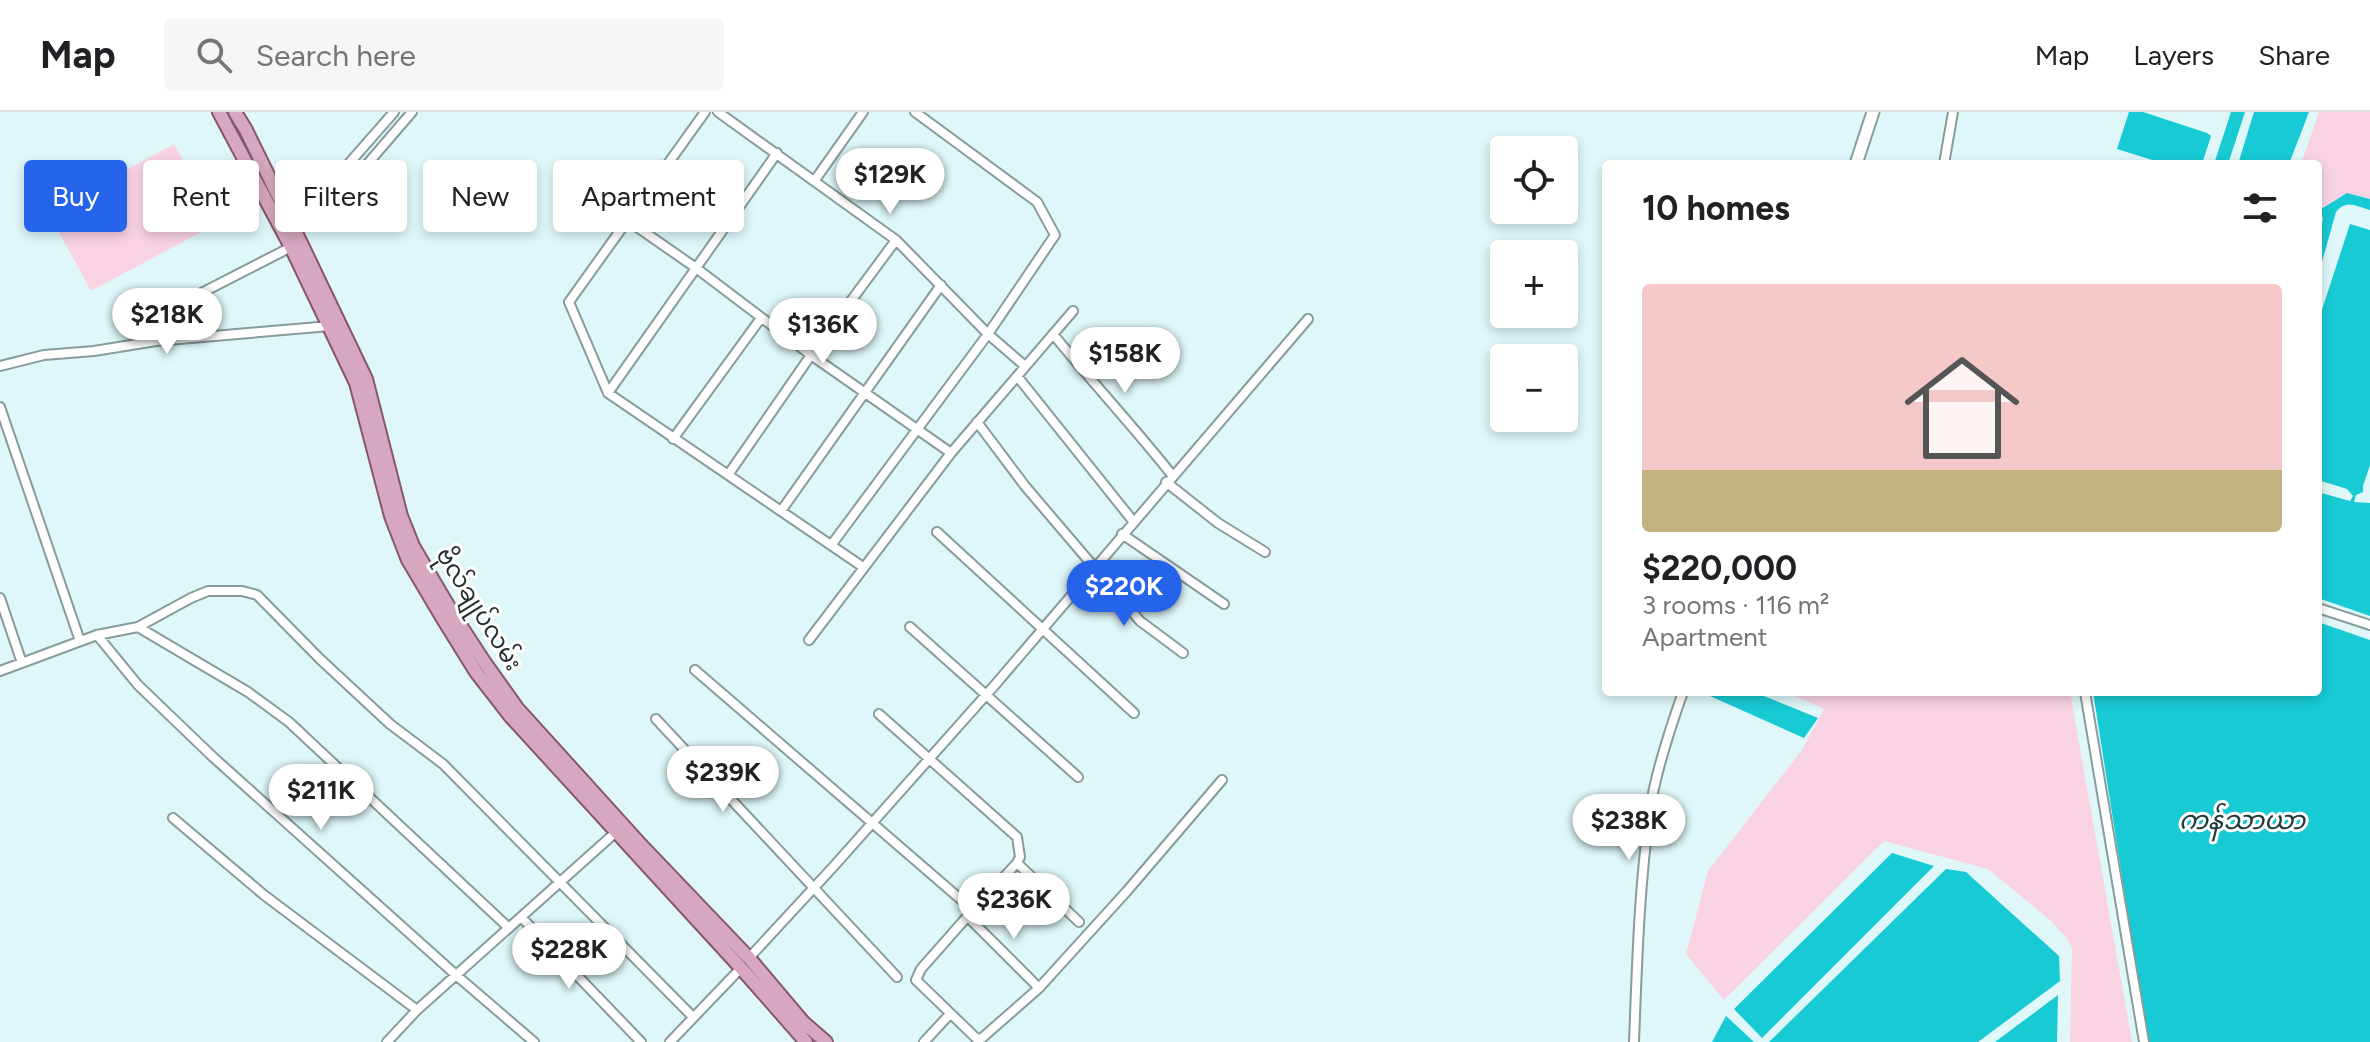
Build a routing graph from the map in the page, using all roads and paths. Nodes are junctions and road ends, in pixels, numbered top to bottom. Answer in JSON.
{"nodes":[{"id":1,"x":219,"y":112,"type":"edge"},
{"id":2,"x":235,"y":112,"type":"edge"},
{"id":3,"x":394,"y":112,"type":"edge"},
{"id":4,"x":705,"y":112,"type":"edge"},
{"id":5,"x":718,"y":112,"type":"edge"},
{"id":6,"x":863,"y":112,"type":"edge"},
{"id":7,"x":915,"y":112,"type":"edge"},
{"id":8,"x":1873,"y":112,"type":"edge"},
{"id":9,"x":1953,"y":112,"type":"edge"},
{"id":10,"x":410,"y":113,"type":"edge"},
{"id":11,"x":777,"y":153,"type":"junction"},
{"id":12,"x":352,"y":160,"type":"edge"},
{"id":13,"x":370,"y":160,"type":"edge"},
{"id":14,"x":670,"y":160,"type":"edge"},
{"id":15,"x":1857,"y":160,"type":"edge"},
{"id":16,"x":1945,"y":160,"type":"edge"},
{"id":17,"x":815,"y":180,"type":"junction"},
{"id":18,"x":275,"y":198,"type":"edge"},
{"id":19,"x":275,"y":206,"type":"edge"},
{"id":20,"x":288,"y":232,"type":"edge"},
{"id":21,"x":290,"y":232,"type":"edge"},
{"id":22,"x":619,"y":232,"type":"edge"},
{"id":23,"x":644,"y":232,"type":"edge"},
{"id":24,"x":896,"y":240,"type":"junction"},
{"id":25,"x":291,"y":247,"type":"junction"},
{"id":26,"x":696,"y":268,"type":"junction"},
{"id":27,"x":941,"y":285,"type":"junction"},
{"id":28,"x":1073,"y":311,"type":"dead end"},
{"id":29,"x":761,"y":318,"type":"junction"},
{"id":30,"x":1308,"y":319,"type":"dead end"},
{"id":31,"x":330,"y":326,"type":"junction"},
{"id":32,"x":988,"y":334,"type":"junction"},
{"id":33,"x":1053,"y":334,"type":"junction"},
{"id":34,"x":156,"y":341,"type":"junction"},
{"id":35,"x":811,"y":355,"type":"junction"},
{"id":36,"x":0,"y":366,"type":"edge"},
{"id":37,"x":1025,"y":366,"type":"junction"},
{"id":38,"x":1017,"y":376,"type":"junction"},
{"id":39,"x":866,"y":392,"type":"junction"},
{"id":40,"x":608,"y":393,"type":"junction"},
{"id":41,"x":0,"y":407,"type":"edge"},
{"id":42,"x":977,"y":422,"type":"junction"},
{"id":43,"x":918,"y":429,"type":"junction"},
{"id":44,"x":673,"y":439,"type":"junction"},
{"id":45,"x":951,"y":453,"type":"junction"},
{"id":46,"x":728,"y":475,"type":"junction"},
{"id":47,"x":1169,"y":478,"type":"junction"},
{"id":48,"x":781,"y":511,"type":"junction"},
{"id":49,"x":1133,"y":521,"type":"junction"},
{"id":50,"x":937,"y":532,"type":"dead end"},
{"id":51,"x":1122,"y":534,"type":"junction"},
{"id":52,"x":832,"y":544,"type":"junction"},
{"id":53,"x":1265,"y":552,"type":"dead end"},
{"id":54,"x":863,"y":567,"type":"junction"},
{"id":55,"x":1092,"y":570,"type":"junction"},
{"id":56,"x":0,"y":598,"type":"edge"},
{"id":57,"x":1224,"y":604,"type":"dead end"},
{"id":58,"x":2322,"y":609,"type":"edge"},
{"id":59,"x":2370,"y":625,"type":"edge"},
{"id":60,"x":138,"y":627,"type":"junction"},
{"id":61,"x":910,"y":627,"type":"dead end"},
{"id":62,"x":1041,"y":629,"type":"junction"},
{"id":63,"x":97,"y":635,"type":"junction"},
{"id":64,"x":809,"y":640,"type":"dead end"},
{"id":65,"x":80,"y":641,"type":"junction"},
{"id":66,"x":1183,"y":653,"type":"dead end"},
{"id":67,"x":22,"y":663,"type":"junction"},
{"id":68,"x":695,"y":670,"type":"dead end"},
{"id":69,"x":0,"y":671,"type":"edge"},
{"id":70,"x":985,"y":695,"type":"junction"},
{"id":71,"x":1682,"y":696,"type":"edge"},
{"id":72,"x":2086,"y":696,"type":"edge"},
{"id":73,"x":1134,"y":713,"type":"dead end"},
{"id":74,"x":879,"y":714,"type":"dead end"},
{"id":75,"x":656,"y":719,"type":"dead end"},
{"id":76,"x":930,"y":757,"type":"junction"},
{"id":77,"x":1078,"y":777,"type":"dead end"},
{"id":78,"x":1222,"y":780,"type":"dead end"},
{"id":79,"x":173,"y":818,"type":"dead end"},
{"id":80,"x":873,"y":822,"type":"junction"},
{"id":81,"x":616,"y":832,"type":"junction"},
{"id":82,"x":1017,"y":863,"type":"junction"},
{"id":83,"x":560,"y":883,"type":"junction"},
{"id":84,"x":813,"y":887,"type":"junction"},
{"id":85,"x":970,"y":913,"type":"junction"},
{"id":86,"x":521,"y":917,"type":"junction"},
{"id":87,"x":1079,"y":922,"type":"dead end"},
{"id":88,"x":509,"y":928,"type":"junction"},
{"id":89,"x":745,"y":963,"type":"junction"},
{"id":90,"x":456,"y":975,"type":"junction"},
{"id":91,"x":897,"y":977,"type":"dead end"},
{"id":92,"x":1039,"y":988,"type":"junction"},
{"id":93,"x":417,"y":1010,"type":"junction"},
{"id":94,"x":950,"y":1014,"type":"junction"},
{"id":95,"x":693,"y":1017,"type":"junction"},
{"id":96,"x":387,"y":1042,"type":"edge"},
{"id":97,"x":534,"y":1042,"type":"edge"},
{"id":98,"x":641,"y":1042,"type":"edge"},
{"id":99,"x":670,"y":1042,"type":"edge"},
{"id":100,"x":806,"y":1042,"type":"edge"},
{"id":101,"x":826,"y":1042,"type":"edge"},
{"id":102,"x":924,"y":1042,"type":"edge"},
{"id":103,"x":1634,"y":1042,"type":"edge"},
{"id":104,"x":2144,"y":1042,"type":"edge"}],
"edges":[{"from":1,"to":19,"type":"main road","name":"ဗိုလ်ချုပ်လမ်း"},
{"from":2,"to":18,"type":"main road","name":"ဗိုလ်ချုပ်လမ်း"},
{"from":3,"to":12,"type":"street"},
{"from":4,"to":14,"type":"street"},
{"from":5,"to":11,"type":"street"},
{"from":6,"to":17,"type":"street"},
{"from":7,"to":32,"type":"street"},
{"from":8,"to":15,"type":"street"},
{"from":9,"to":16,"type":"street"},
{"from":10,"to":13,"type":"street"},
{"from":11,"to":17,"type":"street"},
{"from":11,"to":26,"type":"street"},
{"from":17,"to":24,"type":"street"},
{"from":20,"to":25,"type":"main road","name":"ဗိုလ်ချုပ်လမ်း"},
{"from":21,"to":89,"type":"main road","name":"ဗိုလ်ချုပ်လမ်း"},
{"from":22,"to":40,"type":"street"},
{"from":23,"to":26,"type":"street"},
{"from":24,"to":27,"type":"street"},
{"from":24,"to":35,"type":"street"},
{"from":25,"to":31,"type":"main road","name":"ဗိုလ်ချုပ်လမ်း"},
{"from":25,"to":34,"type":"street"},
{"from":26,"to":29,"type":"street"},
{"from":26,"to":40,"type":"street"},
{"from":27,"to":32,"type":"street"},
{"from":27,"to":39,"type":"street"},
{"from":28,"to":33,"type":"street"},
{"from":29,"to":35,"type":"street"},
{"from":29,"to":44,"type":"street"},
{"from":30,"to":47,"type":"street"},
{"from":31,"to":34,"type":"street"},
{"from":31,"to":81,"type":"main road","name":"ဗိုလ်ချုပ်လမ်း"},
{"from":32,"to":37,"type":"street"},
{"from":32,"to":43,"type":"street"},
{"from":33,"to":37,"type":"street"},
{"from":33,"to":47,"type":"street"},
{"from":34,"to":36,"type":"street"},
{"from":35,"to":39,"type":"street"},
{"from":35,"to":46,"type":"street"},
{"from":37,"to":38,"type":"street"},
{"from":38,"to":42,"type":"street"},
{"from":38,"to":49,"type":"street"},
{"from":39,"to":43,"type":"street"},
{"from":39,"to":48,"type":"street"},
{"from":40,"to":44,"type":"street"},
{"from":41,"to":65,"type":"street"},
{"from":42,"to":45,"type":"street"},
{"from":42,"to":55,"type":"street"},
{"from":43,"to":45,"type":"street"},
{"from":43,"to":52,"type":"street"},
{"from":44,"to":46,"type":"street"},
{"from":45,"to":54,"type":"street"},
{"from":46,"to":48,"type":"street"},
{"from":47,"to":49,"type":"street"},
{"from":47,"to":53,"type":"street"},
{"from":48,"to":52,"type":"street"},
{"from":49,"to":51,"type":"street"},
{"from":50,"to":62,"type":"street"},
{"from":51,"to":55,"type":"street"},
{"from":51,"to":57,"type":"street"},
{"from":52,"to":54,"type":"street"},
{"from":54,"to":64,"type":"street"},
{"from":55,"to":62,"type":"street"},
{"from":55,"to":66,"type":"street"},
{"from":56,"to":67,"type":"street"},
{"from":58,"to":59,"type":"street"},
{"from":60,"to":63,"type":"street"},
{"from":60,"to":83,"type":"street"},
{"from":60,"to":88,"type":"street"},
{"from":61,"to":70,"type":"street"},
{"from":62,"to":70,"type":"street"},
{"from":62,"to":73,"type":"street"},
{"from":63,"to":65,"type":"street"},
{"from":63,"to":90,"type":"street"},
{"from":65,"to":67,"type":"street"},
{"from":67,"to":69,"type":"street"},
{"from":68,"to":80,"type":"street"},
{"from":70,"to":76,"type":"street"},
{"from":70,"to":77,"type":"street"},
{"from":71,"to":103,"type":"street"},
{"from":72,"to":104,"type":"street"},
{"from":74,"to":76,"type":"street"},
{"from":75,"to":84,"type":"street"},
{"from":76,"to":80,"type":"street"},
{"from":76,"to":82,"type":"street"},
{"from":78,"to":92,"type":"street"},
{"from":79,"to":93,"type":"street"},
{"from":80,"to":84,"type":"street"},
{"from":80,"to":85,"type":"street"},
{"from":81,"to":83,"type":"street"},
{"from":81,"to":89,"type":"main road","name":"ဗိုလ်ချုပ်လမ်း"},
{"from":82,"to":85,"type":"street"},
{"from":82,"to":87,"type":"street"},
{"from":83,"to":86,"type":"street"},
{"from":83,"to":95,"type":"street"},
{"from":84,"to":89,"type":"street"},
{"from":84,"to":91,"type":"street"},
{"from":85,"to":92,"type":"street"},
{"from":85,"to":94,"type":"street"},
{"from":86,"to":88,"type":"street"},
{"from":86,"to":98,"type":"street"},
{"from":88,"to":90,"type":"street"},
{"from":89,"to":95,"type":"street"},
{"from":89,"to":100,"type":"main road","name":"ဗိုလ်ချုပ်လမ်း"},
{"from":89,"to":101,"type":"main road","name":"ဗိုလ်ချုပ်လမ်း"},
{"from":90,"to":93,"type":"street"},
{"from":90,"to":97,"type":"street"},
{"from":92,"to":94,"type":"street"},
{"from":93,"to":96,"type":"street"},
{"from":94,"to":102,"type":"street"},
{"from":95,"to":99,"type":"street"}]}
